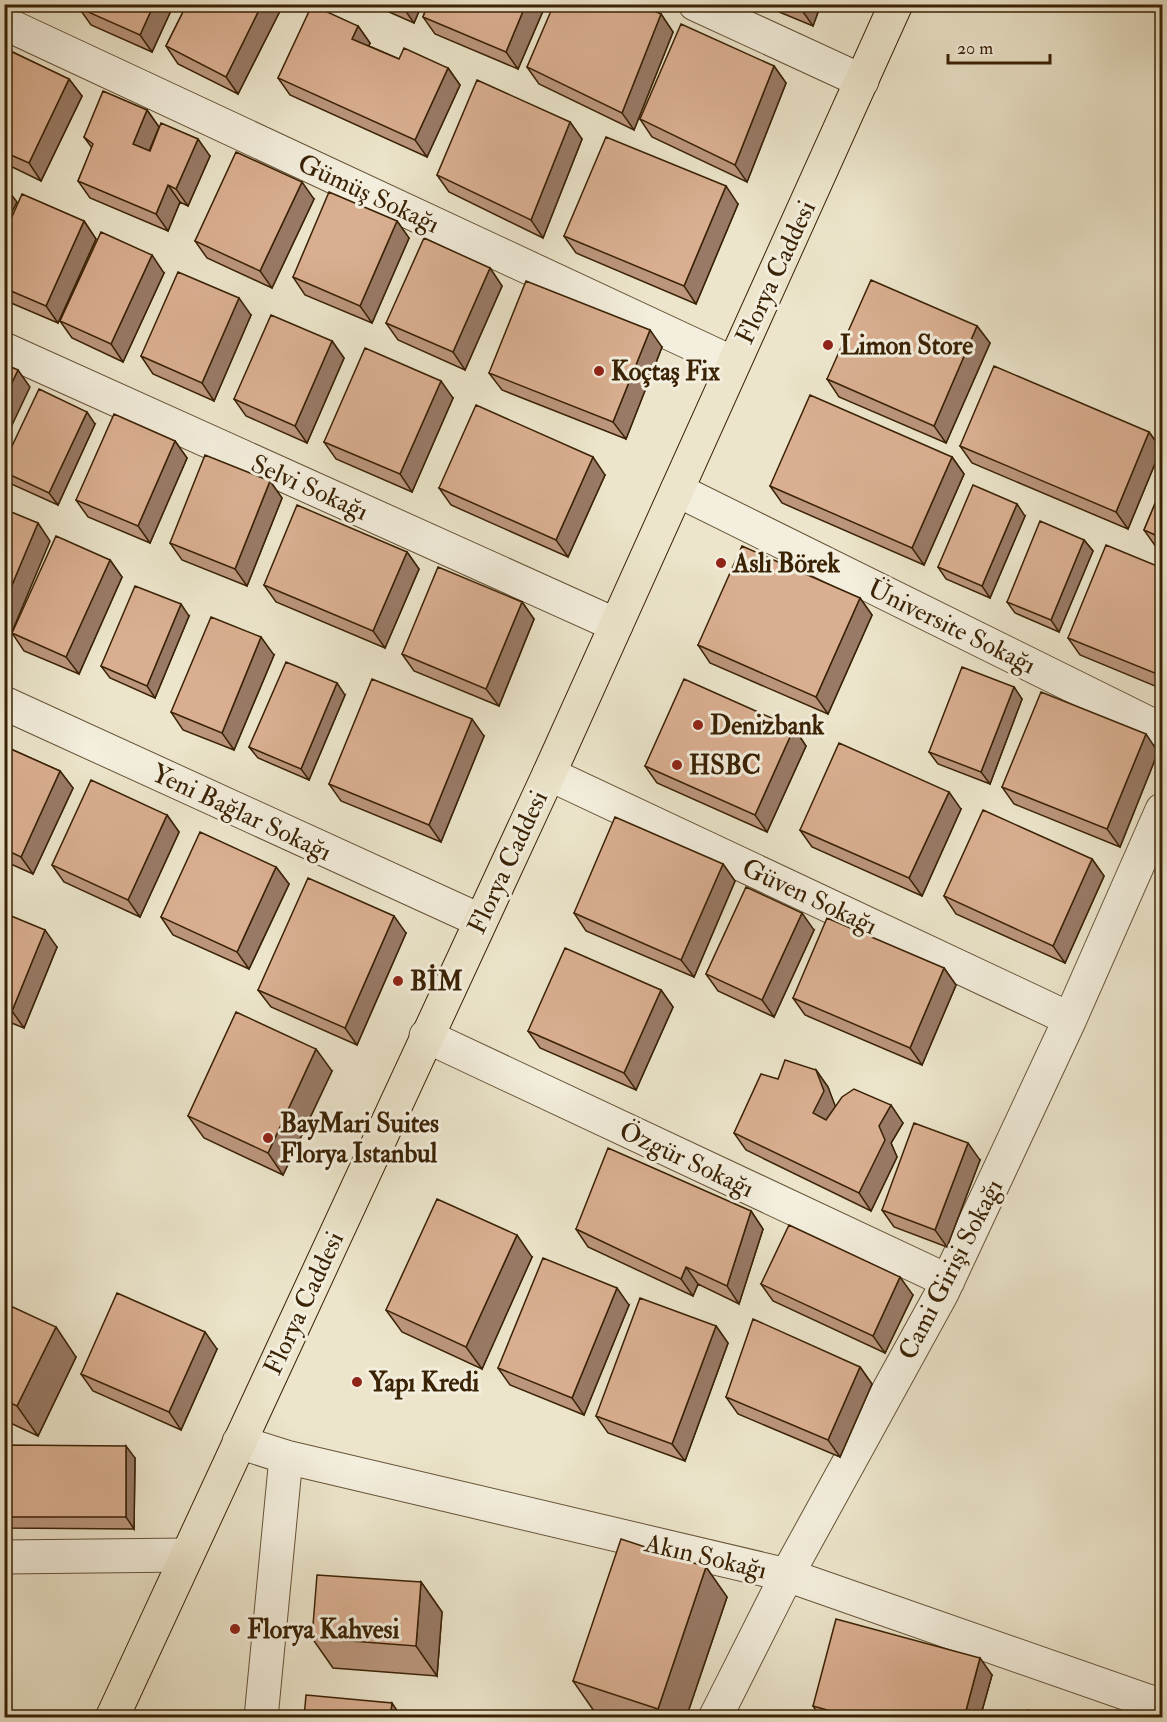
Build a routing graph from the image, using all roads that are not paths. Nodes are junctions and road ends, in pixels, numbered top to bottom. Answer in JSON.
{"nodes":[{"id":1,"x":695,"y":4,"type":"edge"},
{"id":2,"x":896,"y":4,"type":"edge"},
{"id":3,"x":4,"y":23,"type":"edge"},
{"id":4,"x":862,"y":81,"type":"junction"},
{"id":5,"x":4,"y":349,"type":"edge"},
{"id":6,"x":733,"y":363,"type":"junction"},
{"id":7,"x":677,"y":490,"type":"junction"},
{"id":8,"x":616,"y":625,"type":"junction"},
{"id":9,"x":4,"y":704,"type":"edge"},
{"id":10,"x":1162,"y":730,"type":"edge"},
{"id":11,"x":549,"y":774,"type":"junction"},
{"id":12,"x":1162,"y":810,"type":"edge"},
{"id":13,"x":479,"y":920,"type":"junction"},
{"id":14,"x":1070,"y":1019,"type":"junction"},
{"id":15,"x":426,"y":1036,"type":"junction"},
{"id":16,"x":948,"y":1281,"type":"junction"},
{"id":17,"x":239,"y":1442,"type":"junction"},
{"id":18,"x":286,"y":1457,"type":"junction"},
{"id":19,"x":187,"y":1555,"type":"junction"},
{"id":20,"x":4,"y":1557,"type":"edge"},
{"id":21,"x":787,"y":1575,"type":"junction"},
{"id":22,"x":1162,"y":1706,"type":"edge"},
{"id":23,"x":112,"y":1718,"type":"edge"},
{"id":24,"x":261,"y":1718,"type":"edge"},
{"id":25,"x":715,"y":1718,"type":"edge"}],
"edges":[{"from":1,"to":4,"type":"street"},
{"from":2,"to":4,"type":"main road","name":"Florya Caddesi"},
{"from":3,"to":6,"type":"street","name":"Gümüş Sokağı"},
{"from":4,"to":6,"type":"main road","name":"Florya Caddesi"},
{"from":5,"to":8,"type":"street","name":"Selvi Sokağı"},
{"from":6,"to":7,"type":"main road","name":"Florya Caddesi"},
{"from":7,"to":8,"type":"main road","name":"Florya Caddesi"},
{"from":7,"to":10,"type":"street","name":"Üniversite Sokağı"},
{"from":8,"to":11,"type":"main road","name":"Florya Caddesi"},
{"from":9,"to":13,"type":"street","name":"Yeni Bağlar Sokağı"},
{"from":11,"to":13,"type":"main road","name":"Florya Caddesi"},
{"from":11,"to":14,"type":"street","name":"Güven Sokağı"},
{"from":12,"to":14,"type":"street","name":"Cami Girişi Sokağı"},
{"from":13,"to":15,"type":"main road","name":"Florya Caddesi"},
{"from":14,"to":16,"type":"street","name":"Cami Girişi Sokağı"},
{"from":15,"to":16,"type":"street","name":"Özgür Sokağı"},
{"from":15,"to":17,"type":"main road","name":"Florya Caddesi"},
{"from":16,"to":21,"type":"street","name":"Cami Girişi Sokağı"},
{"from":17,"to":18,"type":"street","name":"Akın Sokağı"},
{"from":17,"to":19,"type":"main road","name":"Florya Caddesi"},
{"from":18,"to":21,"type":"street","name":"Akın Sokağı"},
{"from":18,"to":24,"type":"street"},
{"from":19,"to":20,"type":"street"},
{"from":19,"to":23,"type":"main road","name":"Florya Caddesi"},
{"from":21,"to":22,"type":"street","name":"Akın Sokağı"},
{"from":21,"to":25,"type":"street","name":"Cami Girişi Sokağı"}]}
